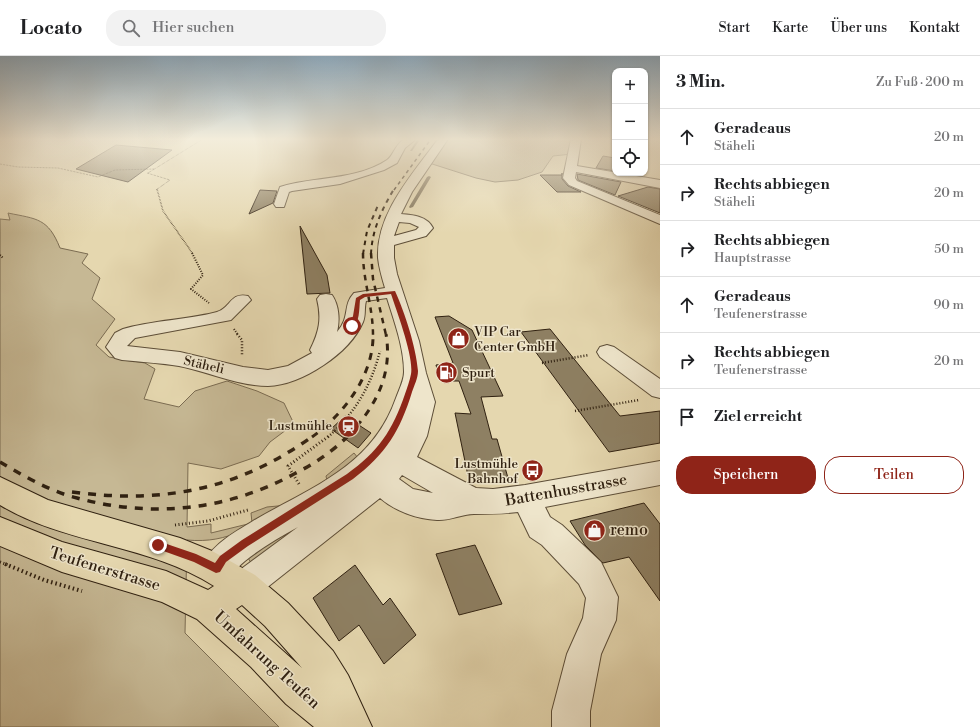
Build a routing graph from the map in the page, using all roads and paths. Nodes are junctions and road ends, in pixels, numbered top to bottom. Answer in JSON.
{"nodes":[{"id":1,"x":68,"y":170,"type":"edge"},
{"id":2,"x":114,"y":170,"type":"edge"},
{"id":3,"x":152,"y":170,"type":"edge"},
{"id":4,"x":373,"y":170,"type":"edge"},
{"id":5,"x":421,"y":170,"type":"edge"},
{"id":6,"x":570,"y":170,"type":"edge"},
{"id":7,"x":583,"y":170,"type":"edge"},
{"id":8,"x":660,"y":184,"type":"edge"},
{"id":9,"x":280,"y":204,"type":"dead end"},
{"id":10,"x":393,"y":218,"type":"junction"},
{"id":11,"x":660,"y":220,"type":"edge"},
{"id":12,"x":386,"y":243,"type":"junction"},
{"id":13,"x":0,"y":255,"type":"edge"},
{"id":14,"x":3,"y":258,"type":"dead end"},
{"id":15,"x":393,"y":292,"type":"junction"},
{"id":16,"x":326,"y":299,"type":"dead end"},
{"id":17,"x":242,"y":300,"type":"dead end"},
{"id":18,"x":225,"y":316,"type":"junction"},
{"id":19,"x":380,"y":351,"type":"dead end"},
{"id":20,"x":607,"y":352,"type":"joint"},
{"id":21,"x":325,"y":353,"type":"junction"},
{"id":22,"x":542,"y":363,"type":"dead end"},
{"id":23,"x":240,"y":374,"type":"junction"},
{"id":24,"x":652,"y":394,"type":"edge"},
{"id":25,"x":575,"y":411,"type":"dead end"},
{"id":26,"x":385,"y":466,"type":"junction"},
{"id":27,"x":660,"y":473,"type":"edge"},
{"id":28,"x":306,"y":483,"type":"dead end"},
{"id":29,"x":301,"y":486,"type":"junction"},
{"id":30,"x":296,"y":489,"type":"dead end"},
{"id":31,"x":0,"y":490,"type":"edge"},
{"id":32,"x":525,"y":498,"type":"junction"},
{"id":33,"x":252,"y":509,"type":"dead end"},
{"id":34,"x":171,"y":525,"type":"dead end"},
{"id":35,"x":0,"y":532,"type":"edge"},
{"id":36,"x":0,"y":562,"type":"edge"},
{"id":37,"x":230,"y":577,"type":"junction"},
{"id":38,"x":82,"y":592,"type":"dead end"},
{"id":39,"x":209,"y":608,"type":"junction"},
{"id":40,"x":345,"y":727,"type":"edge"},
{"id":41,"x":354,"y":727,"type":"edge"},
{"id":42,"x":571,"y":727,"type":"edge"}],
"edges":[{"from":1,"to":2,"type":"path"},
{"from":3,"to":18,"type":"path"},
{"from":4,"to":9,"type":"street"},
{"from":5,"to":10,"type":"street"},
{"from":6,"to":11,"type":"street"},
{"from":7,"to":8,"type":"street"},
{"from":10,"to":12,"type":"street"},
{"from":10,"to":12,"type":"street"},
{"from":12,"to":15,"type":"street"},
{"from":13,"to":14,"type":"path"},
{"from":15,"to":21,"type":"street","name":"Stäheli"},
{"from":15,"to":26,"type":"street"},
{"from":16,"to":21,"type":"street"},
{"from":17,"to":18,"type":"street"},
{"from":18,"to":23,"type":"path"},
{"from":18,"to":23,"type":"street","name":"Stäheli"},
{"from":19,"to":29,"type":"path"},
{"from":20,"to":22,"type":"path"},
{"from":20,"to":24,"type":"street"},
{"from":21,"to":23,"type":"street","name":"Stäheli"},
{"from":24,"to":25,"type":"path"},
{"from":26,"to":32,"type":"street","name":"Battenhusstrasse"},
{"from":26,"to":37,"type":"street"},
{"from":27,"to":32,"type":"street","name":"Battenhusstrasse"},
{"from":28,"to":29,"type":"path"},
{"from":29,"to":30,"type":"path"},
{"from":31,"to":37,"type":"main road"},
{"from":32,"to":42,"type":"street"},
{"from":33,"to":34,"type":"path"},
{"from":35,"to":39,"type":"main road","name":"Teufenerstrasse"},
{"from":36,"to":38,"type":"path"},
{"from":37,"to":39,"type":"main road"},
{"from":37,"to":41,"type":"main road","name":"Umfahrung Teufen"},
{"from":39,"to":40,"type":"main road","name":"Umfahrung Teufen"}]}
